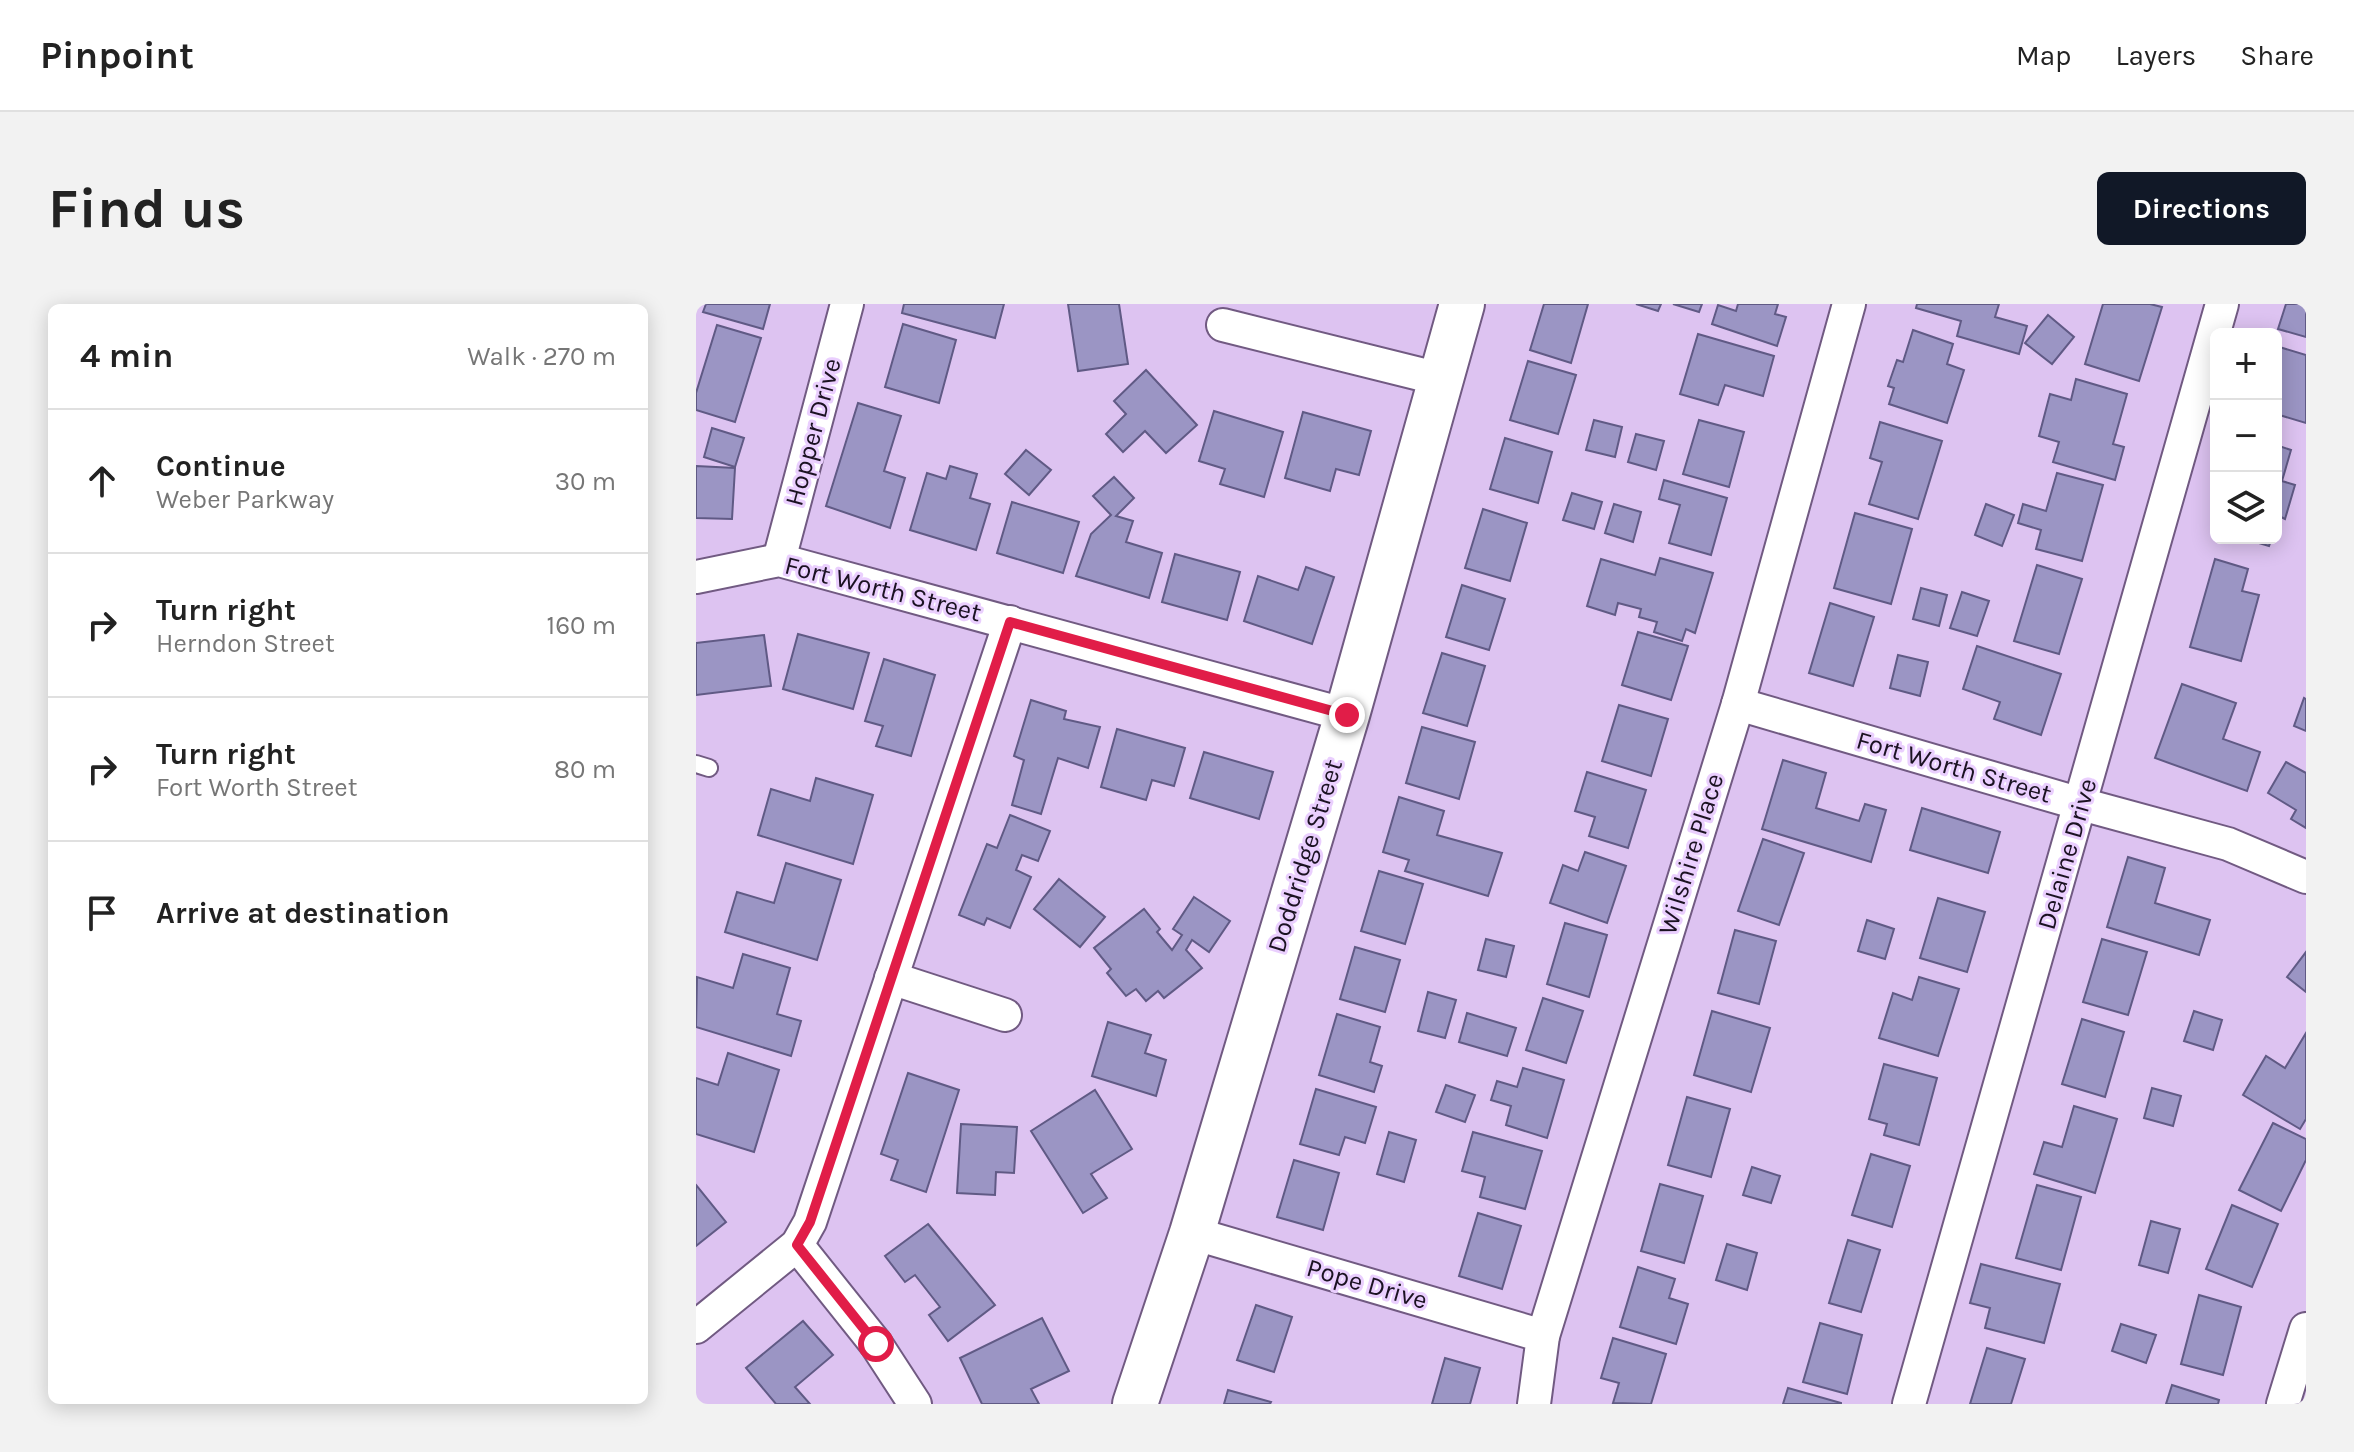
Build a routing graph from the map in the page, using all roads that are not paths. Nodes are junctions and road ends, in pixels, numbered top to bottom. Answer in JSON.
{"nodes":[{"id":1,"x":847,"y":304,"type":"edge"},
{"id":2,"x":1462,"y":304,"type":"edge"},
{"id":3,"x":1849,"y":304,"type":"edge"},
{"id":4,"x":2222,"y":304,"type":"edge"},
{"id":5,"x":1223,"y":325,"type":"dead end"},
{"id":6,"x":1440,"y":379,"type":"junction"},
{"id":7,"x":779,"y":560,"type":"junction"},
{"id":8,"x":696,"y":577,"type":"edge"},
{"id":9,"x":1010,"y":622,"type":"junction"},
{"id":10,"x":1738,"y":704,"type":"junction"},
{"id":11,"x":1347,"y":715,"type":"junction"},
{"id":12,"x":2081,"y":804,"type":"junction"},
{"id":13,"x":2306,"y":877,"type":"edge"},
{"id":14,"x":891,"y":978,"type":"junction"},
{"id":15,"x":1005,"y":1015,"type":"dead end"},
{"id":16,"x":1192,"y":1233,"type":"junction"},
{"id":17,"x":797,"y":1245,"type":"junction"},
{"id":18,"x":696,"y":1327,"type":"edge"},
{"id":19,"x":2306,"y":1329,"type":"edge"},
{"id":20,"x":1543,"y":1336,"type":"junction"},
{"id":21,"x":915,"y":1404,"type":"edge"},
{"id":22,"x":1135,"y":1404,"type":"edge"},
{"id":23,"x":1534,"y":1404,"type":"edge"},
{"id":24,"x":1909,"y":1404,"type":"edge"},
{"id":25,"x":2283,"y":1404,"type":"edge"}],
"edges":[{"from":1,"to":7,"type":"street","name":"Hopper Drive"},
{"from":2,"to":6,"type":"main road","name":"Doddridge Street"},
{"from":3,"to":10,"type":"street","name":"Wilshire Place"},
{"from":4,"to":12,"type":"street","name":"Delaine Drive"},
{"from":5,"to":6,"type":"street"},
{"from":6,"to":11,"type":"main road","name":"Doddridge Street"},
{"from":7,"to":8,"type":"street","name":"Fort Worth Street"},
{"from":7,"to":9,"type":"street","name":"Fort Worth Street"},
{"from":9,"to":11,"type":"street","name":"Fort Worth Street"},
{"from":9,"to":14,"type":"street"},
{"from":10,"to":12,"type":"street","name":"Fort Worth Street"},
{"from":10,"to":20,"type":"street","name":"Wilshire Place"},
{"from":11,"to":16,"type":"main road","name":"Doddridge Street"},
{"from":12,"to":13,"type":"street","name":"Fort Worth Street"},
{"from":12,"to":24,"type":"street","name":"Delaine Drive"},
{"from":14,"to":15,"type":"street"},
{"from":14,"to":17,"type":"street"},
{"from":16,"to":20,"type":"street","name":"Pope Drive"},
{"from":16,"to":22,"type":"main road","name":"Doddridge Street"},
{"from":17,"to":18,"type":"street"},
{"from":17,"to":21,"type":"street"},
{"from":19,"to":25,"type":"street"},
{"from":20,"to":23,"type":"street","name":"Wilshire Place"}]}
